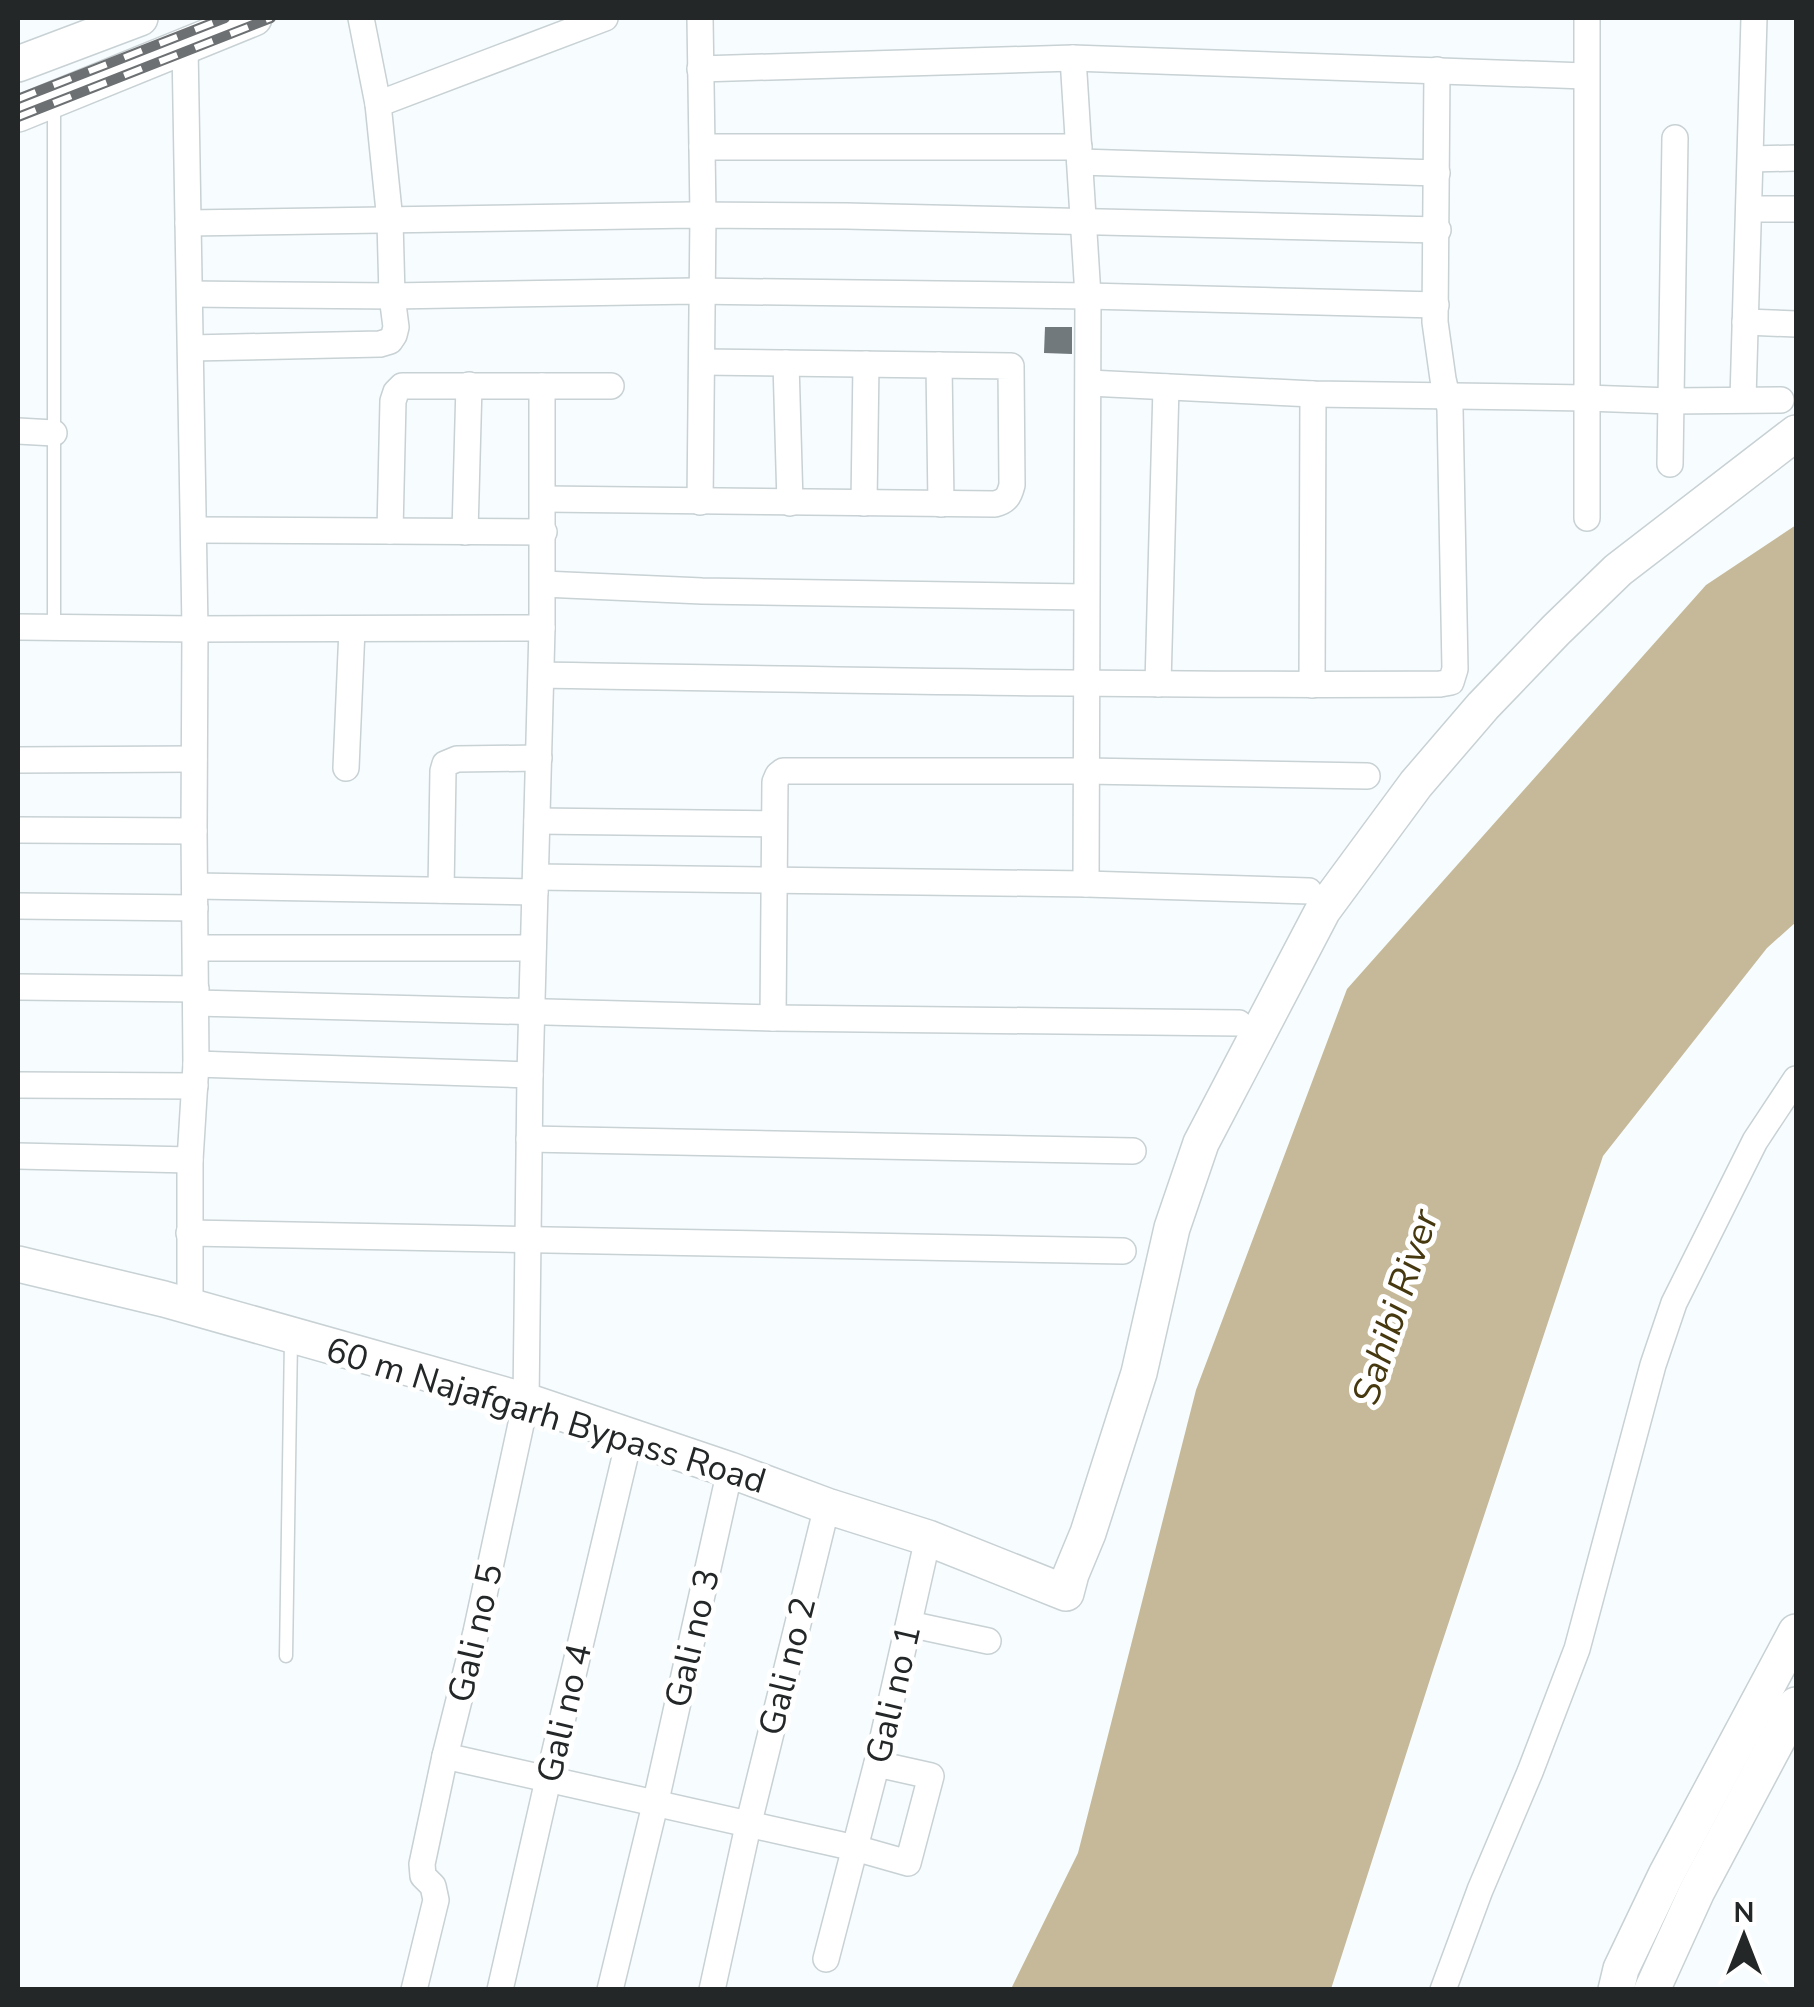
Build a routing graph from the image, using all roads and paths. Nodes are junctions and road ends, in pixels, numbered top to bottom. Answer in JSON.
{"nodes":[{"id":1,"x":140,"y":18,"type":"edge"},
{"id":2,"x":254,"y":18,"type":"edge"},
{"id":3,"x":361,"y":18,"type":"edge"},
{"id":4,"x":605,"y":18,"type":"edge"},
{"id":5,"x":700,"y":18,"type":"edge"},
{"id":6,"x":1587,"y":18,"type":"edge"},
{"id":7,"x":1754,"y":18,"type":"edge"},
{"id":8,"x":94,"y":26,"type":"edge"},
{"id":9,"x":185,"y":46,"type":"junction"},
{"id":10,"x":1073,"y":58,"type":"junction"},
{"id":11,"x":18,"y":64,"type":"edge"},
{"id":12,"x":700,"y":69,"type":"junction"},
{"id":13,"x":1437,"y":70,"type":"junction"},
{"id":14,"x":1585,"y":76,"type":"junction"},
{"id":15,"x":54,"y":100,"type":"junction"},
{"id":16,"x":378,"y":104,"type":"junction"},
{"id":17,"x":18,"y":114,"type":"edge"},
{"id":18,"x":1675,"y":138,"type":"dead end"},
{"id":19,"x":702,"y":147,"type":"junction"},
{"id":20,"x":1079,"y":155,"type":"junction"},
{"id":21,"x":1796,"y":158,"type":"edge"},
{"id":22,"x":1750,"y":159,"type":"junction"},
{"id":23,"x":1437,"y":173,"type":"junction"},
{"id":24,"x":1749,"y":209,"type":"junction"},
{"id":25,"x":1796,"y":209,"type":"edge"},
{"id":26,"x":703,"y":215,"type":"junction"},
{"id":27,"x":390,"y":221,"type":"junction"},
{"id":28,"x":1084,"y":222,"type":"junction"},
{"id":29,"x":188,"y":224,"type":"junction"},
{"id":30,"x":1438,"y":230,"type":"junction"},
{"id":31,"x":701,"y":292,"type":"junction"},
{"id":32,"x":190,"y":294,"type":"junction"},
{"id":33,"x":392,"y":296,"type":"junction"},
{"id":34,"x":1088,"y":296,"type":"junction"},
{"id":35,"x":1436,"y":305,"type":"junction"},
{"id":36,"x":1746,"y":322,"type":"junction"},
{"id":37,"x":1796,"y":324,"type":"edge"},
{"id":38,"x":395,"y":332,"type":"junction"},
{"id":39,"x":191,"y":348,"type":"junction"},
{"id":40,"x":702,"y":362,"type":"junction"},
{"id":41,"x":786,"y":363,"type":"junction"},
{"id":42,"x":866,"y":364,"type":"junction"},
{"id":43,"x":939,"y":365,"type":"junction"},
{"id":44,"x":1089,"y":383,"type":"junction"},
{"id":45,"x":470,"y":385,"type":"junction"},
{"id":46,"x":542,"y":386,"type":"junction"},
{"id":47,"x":611,"y":386,"type":"dead end"},
{"id":48,"x":1166,"y":387,"type":"junction"},
{"id":49,"x":1313,"y":394,"type":"junction"},
{"id":50,"x":395,"y":396,"type":"junction"},
{"id":51,"x":1448,"y":396,"type":"junction"},
{"id":52,"x":1586,"y":398,"type":"junction"},
{"id":53,"x":1743,"y":399,"type":"junction"},
{"id":54,"x":1781,"y":400,"type":"dead end"},
{"id":55,"x":1671,"y":402,"type":"junction"},
{"id":56,"x":18,"y":431,"type":"edge"},
{"id":57,"x":54,"y":433,"type":"junction"},
{"id":58,"x":1796,"y":433,"type":"edge"},
{"id":59,"x":1670,"y":464,"type":"dead end"},
{"id":60,"x":544,"y":498,"type":"junction"},
{"id":61,"x":700,"y":502,"type":"junction"},
{"id":62,"x":790,"y":503,"type":"junction"},
{"id":63,"x":864,"y":504,"type":"junction"},
{"id":64,"x":941,"y":504,"type":"junction"},
{"id":65,"x":1587,"y":518,"type":"dead end"},
{"id":66,"x":194,"y":530,"type":"junction"},
{"id":67,"x":390,"y":531,"type":"junction"},
{"id":68,"x":466,"y":532,"type":"junction"},
{"id":69,"x":544,"y":532,"type":"junction"},
{"id":70,"x":543,"y":584,"type":"junction"},
{"id":71,"x":1086,"y":597,"type":"junction"},
{"id":72,"x":18,"y":627,"type":"edge"},
{"id":73,"x":54,"y":627,"type":"junction"},
{"id":74,"x":542,"y":628,"type":"junction"},
{"id":75,"x":352,"y":629,"type":"junction"},
{"id":76,"x":195,"y":630,"type":"junction"},
{"id":77,"x":542,"y":675,"type":"junction"},
{"id":78,"x":1085,"y":684,"type":"junction"},
{"id":79,"x":1158,"y":684,"type":"junction"},
{"id":80,"x":1312,"y":685,"type":"junction"},
{"id":81,"x":539,"y":758,"type":"junction"},
{"id":82,"x":194,"y":759,"type":"junction"},
{"id":83,"x":18,"y":760,"type":"edge"},
{"id":84,"x":346,"y":768,"type":"dead end"},
{"id":85,"x":1086,"y":772,"type":"junction"},
{"id":86,"x":1367,"y":776,"type":"dead end"},
{"id":87,"x":537,"y":821,"type":"junction"},
{"id":88,"x":774,"y":824,"type":"junction"},
{"id":89,"x":18,"y":830,"type":"edge"},
{"id":90,"x":194,"y":831,"type":"junction"},
{"id":91,"x":774,"y":879,"type":"junction"},
{"id":92,"x":535,"y":884,"type":"junction"},
{"id":93,"x":1086,"y":884,"type":"junction"},
{"id":94,"x":442,"y":890,"type":"junction"},
{"id":95,"x":1309,"y":891,"type":"dead end"},
{"id":96,"x":195,"y":897,"type":"junction"},
{"id":97,"x":18,"y":906,"type":"edge"},
{"id":98,"x":196,"y":948,"type":"junction"},
{"id":99,"x":533,"y":948,"type":"junction"},
{"id":100,"x":18,"y":987,"type":"edge"},
{"id":101,"x":196,"y":996,"type":"junction"},
{"id":102,"x":532,"y":1011,"type":"junction"},
{"id":103,"x":772,"y":1018,"type":"junction"},
{"id":104,"x":1239,"y":1023,"type":"dead end"},
{"id":105,"x":195,"y":1075,"type":"junction"},
{"id":106,"x":530,"y":1075,"type":"junction"},
{"id":107,"x":1796,"y":1079,"type":"edge"},
{"id":108,"x":18,"y":1086,"type":"edge"},
{"id":109,"x":529,"y":1139,"type":"junction"},
{"id":110,"x":1133,"y":1150,"type":"dead end"},
{"id":111,"x":18,"y":1156,"type":"edge"},
{"id":112,"x":190,"y":1160,"type":"junction"},
{"id":113,"x":188,"y":1233,"type":"junction"},
{"id":114,"x":527,"y":1238,"type":"junction"},
{"id":115,"x":1123,"y":1252,"type":"dead end"},
{"id":116,"x":18,"y":1264,"type":"edge"},
{"id":117,"x":190,"y":1308,"type":"junction"},
{"id":118,"x":292,"y":1336,"type":"junction"},
{"id":119,"x":526,"y":1401,"type":"junction"},
{"id":120,"x":630,"y":1436,"type":"junction"},
{"id":121,"x":730,"y":1470,"type":"junction"},
{"id":122,"x":826,"y":1506,"type":"junction"},
{"id":123,"x":928,"y":1538,"type":"junction"},
{"id":124,"x":909,"y":1624,"type":"junction"},
{"id":125,"x":1796,"y":1632,"type":"edge"},
{"id":126,"x":988,"y":1641,"type":"dead end"},
{"id":127,"x":286,"y":1656,"type":"dead end"},
{"id":128,"x":1796,"y":1705,"type":"edge"},
{"id":129,"x":445,"y":1756,"type":"junction"},
{"id":130,"x":877,"y":1764,"type":"junction"},
{"id":131,"x":548,"y":1780,"type":"junction"},
{"id":132,"x":655,"y":1805,"type":"junction"},
{"id":133,"x":748,"y":1826,"type":"junction"},
{"id":134,"x":855,"y":1848,"type":"junction"},
{"id":135,"x":826,"y":1959,"type":"dead end"},
{"id":136,"x":414,"y":1990,"type":"edge"},
{"id":137,"x":500,"y":1990,"type":"edge"},
{"id":138,"x":610,"y":1990,"type":"edge"},
{"id":139,"x":712,"y":1990,"type":"edge"},
{"id":140,"x":1443,"y":1990,"type":"edge"},
{"id":141,"x":1616,"y":1990,"type":"edge"},
{"id":142,"x":1652,"y":1990,"type":"edge"}],
"edges":[{"from":1,"to":8,"type":"street"},
{"from":2,"to":9,"type":"street"},
{"from":3,"to":16,"type":"street"},
{"from":4,"to":16,"type":"street"},
{"from":5,"to":12,"type":"street"},
{"from":6,"to":14,"type":"street"},
{"from":7,"to":22,"type":"street"},
{"from":8,"to":11,"type":"street"},
{"from":9,"to":15,"type":"street"},
{"from":9,"to":29,"type":"street"},
{"from":10,"to":12,"type":"street"},
{"from":10,"to":13,"type":"street"},
{"from":10,"to":20,"type":"street"},
{"from":12,"to":19,"type":"street"},
{"from":13,"to":14,"type":"street"},
{"from":13,"to":23,"type":"street"},
{"from":14,"to":52,"type":"street"},
{"from":15,"to":17,"type":"street"},
{"from":15,"to":57,"type":"lane"},
{"from":16,"to":27,"type":"street"},
{"from":18,"to":55,"type":"street"},
{"from":19,"to":20,"type":"street"},
{"from":19,"to":26,"type":"street"},
{"from":20,"to":23,"type":"street"},
{"from":20,"to":28,"type":"street"},
{"from":21,"to":22,"type":"street"},
{"from":22,"to":24,"type":"street"},
{"from":23,"to":30,"type":"street"},
{"from":24,"to":25,"type":"street"},
{"from":24,"to":36,"type":"street"},
{"from":26,"to":27,"type":"street"},
{"from":26,"to":28,"type":"street"},
{"from":26,"to":31,"type":"street"},
{"from":27,"to":29,"type":"street"},
{"from":27,"to":33,"type":"street"},
{"from":28,"to":30,"type":"street"},
{"from":28,"to":34,"type":"street"},
{"from":29,"to":32,"type":"street"},
{"from":30,"to":35,"type":"street"},
{"from":31,"to":33,"type":"street"},
{"from":31,"to":34,"type":"street"},
{"from":31,"to":40,"type":"street"},
{"from":32,"to":33,"type":"street"},
{"from":32,"to":39,"type":"street"},
{"from":33,"to":38,"type":"street"},
{"from":34,"to":35,"type":"street"},
{"from":34,"to":44,"type":"street"},
{"from":35,"to":51,"type":"street"},
{"from":36,"to":37,"type":"street"},
{"from":36,"to":53,"type":"street"},
{"from":38,"to":39,"type":"street"},
{"from":38,"to":50,"type":"street"},
{"from":39,"to":66,"type":"street"},
{"from":40,"to":41,"type":"street"},
{"from":40,"to":61,"type":"street"},
{"from":41,"to":42,"type":"street"},
{"from":41,"to":62,"type":"street"},
{"from":42,"to":43,"type":"street"},
{"from":42,"to":63,"type":"street"},
{"from":43,"to":64,"type":"street"},
{"from":43,"to":64,"type":"street"},
{"from":44,"to":48,"type":"street"},
{"from":44,"to":71,"type":"street"},
{"from":45,"to":46,"type":"street"},
{"from":45,"to":50,"type":"street"},
{"from":45,"to":68,"type":"street"},
{"from":46,"to":47,"type":"street"},
{"from":46,"to":60,"type":"street","name":"Gali no 5"},
{"from":48,"to":49,"type":"street"},
{"from":48,"to":79,"type":"street"},
{"from":49,"to":51,"type":"street"},
{"from":49,"to":80,"type":"street"},
{"from":50,"to":67,"type":"street"},
{"from":51,"to":52,"type":"street"},
{"from":51,"to":80,"type":"street"},
{"from":52,"to":55,"type":"street"},
{"from":52,"to":65,"type":"street"},
{"from":53,"to":54,"type":"street"},
{"from":53,"to":55,"type":"street"},
{"from":55,"to":59,"type":"street"},
{"from":56,"to":57,"type":"street"},
{"from":57,"to":73,"type":"lane"},
{"from":58,"to":123,"type":"street","name":"60 m Najafgarh Bypass Road"},
{"from":60,"to":61,"type":"street"},
{"from":60,"to":69,"type":"street","name":"Gali no 5"},
{"from":61,"to":62,"type":"street"},
{"from":62,"to":63,"type":"street"},
{"from":63,"to":64,"type":"street"},
{"from":66,"to":67,"type":"street"},
{"from":66,"to":76,"type":"street"},
{"from":67,"to":68,"type":"street"},
{"from":68,"to":69,"type":"street"},
{"from":69,"to":70,"type":"street","name":"Gali no 5"},
{"from":70,"to":71,"type":"street"},
{"from":70,"to":74,"type":"street","name":"Gali no 5"},
{"from":71,"to":78,"type":"street"},
{"from":72,"to":73,"type":"street"},
{"from":73,"to":76,"type":"street"},
{"from":74,"to":75,"type":"street"},
{"from":74,"to":77,"type":"street","name":"Gali no 5"},
{"from":75,"to":76,"type":"street"},
{"from":75,"to":84,"type":"street"},
{"from":76,"to":82,"type":"street"},
{"from":77,"to":78,"type":"street"},
{"from":77,"to":81,"type":"street","name":"Gali no 5"},
{"from":78,"to":79,"type":"street"},
{"from":78,"to":85,"type":"street"},
{"from":79,"to":80,"type":"street"},
{"from":81,"to":87,"type":"street","name":"Gali no 5"},
{"from":81,"to":94,"type":"street"},
{"from":82,"to":83,"type":"street"},
{"from":82,"to":90,"type":"street"},
{"from":85,"to":86,"type":"street"},
{"from":85,"to":88,"type":"street"},
{"from":85,"to":93,"type":"street"},
{"from":87,"to":88,"type":"street"},
{"from":87,"to":92,"type":"street","name":"Gali no 5"},
{"from":88,"to":91,"type":"street"},
{"from":89,"to":90,"type":"street"},
{"from":90,"to":96,"type":"street"},
{"from":91,"to":92,"type":"street"},
{"from":91,"to":93,"type":"street"},
{"from":91,"to":103,"type":"street"},
{"from":92,"to":94,"type":"street"},
{"from":92,"to":99,"type":"street","name":"Gali no 5"},
{"from":93,"to":95,"type":"street"},
{"from":94,"to":96,"type":"street"},
{"from":96,"to":97,"type":"street"},
{"from":96,"to":98,"type":"street"},
{"from":98,"to":99,"type":"street"},
{"from":98,"to":101,"type":"street"},
{"from":99,"to":102,"type":"street","name":"Gali no 5"},
{"from":100,"to":101,"type":"street"},
{"from":101,"to":102,"type":"street"},
{"from":101,"to":105,"type":"street"},
{"from":102,"to":103,"type":"street"},
{"from":102,"to":106,"type":"street","name":"Gali no 5"},
{"from":103,"to":104,"type":"street"},
{"from":105,"to":106,"type":"street"},
{"from":105,"to":108,"type":"street"},
{"from":105,"to":112,"type":"street"},
{"from":106,"to":109,"type":"street","name":"Gali no 5"},
{"from":107,"to":140,"type":"street"},
{"from":109,"to":110,"type":"street"},
{"from":109,"to":114,"type":"street","name":"Gali no 5"},
{"from":111,"to":112,"type":"street"},
{"from":112,"to":113,"type":"street"},
{"from":113,"to":114,"type":"street"},
{"from":113,"to":117,"type":"street"},
{"from":114,"to":115,"type":"street"},
{"from":114,"to":119,"type":"street","name":"Gali no 5"},
{"from":116,"to":117,"type":"street","name":"60 m Najafgarh Bypass Road"},
{"from":117,"to":118,"type":"street","name":"60 m Najafgarh Bypass Road"},
{"from":118,"to":119,"type":"street","name":"60 m Najafgarh Bypass Road"},
{"from":118,"to":127,"type":"lane"},
{"from":119,"to":120,"type":"street","name":"60 m Najafgarh Bypass Road"},
{"from":119,"to":129,"type":"street","name":"Gali no 5"},
{"from":120,"to":121,"type":"street","name":"60 m Najafgarh Bypass Road"},
{"from":120,"to":131,"type":"street","name":"Gali no 4"},
{"from":121,"to":122,"type":"street","name":"60 m Najafgarh Bypass Road"},
{"from":121,"to":132,"type":"street","name":"Gali no 3"},
{"from":122,"to":123,"type":"street","name":"60 m Najafgarh Bypass Road"},
{"from":122,"to":133,"type":"street","name":"Gali no 2"},
{"from":123,"to":124,"type":"street","name":"Gali no 1"},
{"from":124,"to":126,"type":"street","name":"Gali no 1"},
{"from":124,"to":130,"type":"street","name":"Gali no 1"},
{"from":125,"to":141,"type":"street"},
{"from":128,"to":142,"type":"street"},
{"from":129,"to":131,"type":"street"},
{"from":129,"to":136,"type":"street","name":"Gali no 5"},
{"from":130,"to":134,"type":"street","name":"Gali no 1"},
{"from":130,"to":134,"type":"street"},
{"from":131,"to":132,"type":"street"},
{"from":131,"to":137,"type":"street","name":"Gali no 4"},
{"from":132,"to":133,"type":"street"},
{"from":132,"to":138,"type":"street","name":"Gali no 3"},
{"from":133,"to":134,"type":"street"},
{"from":133,"to":139,"type":"street","name":"Gali no 2"},
{"from":134,"to":135,"type":"street","name":"Gali no 1"}]}
